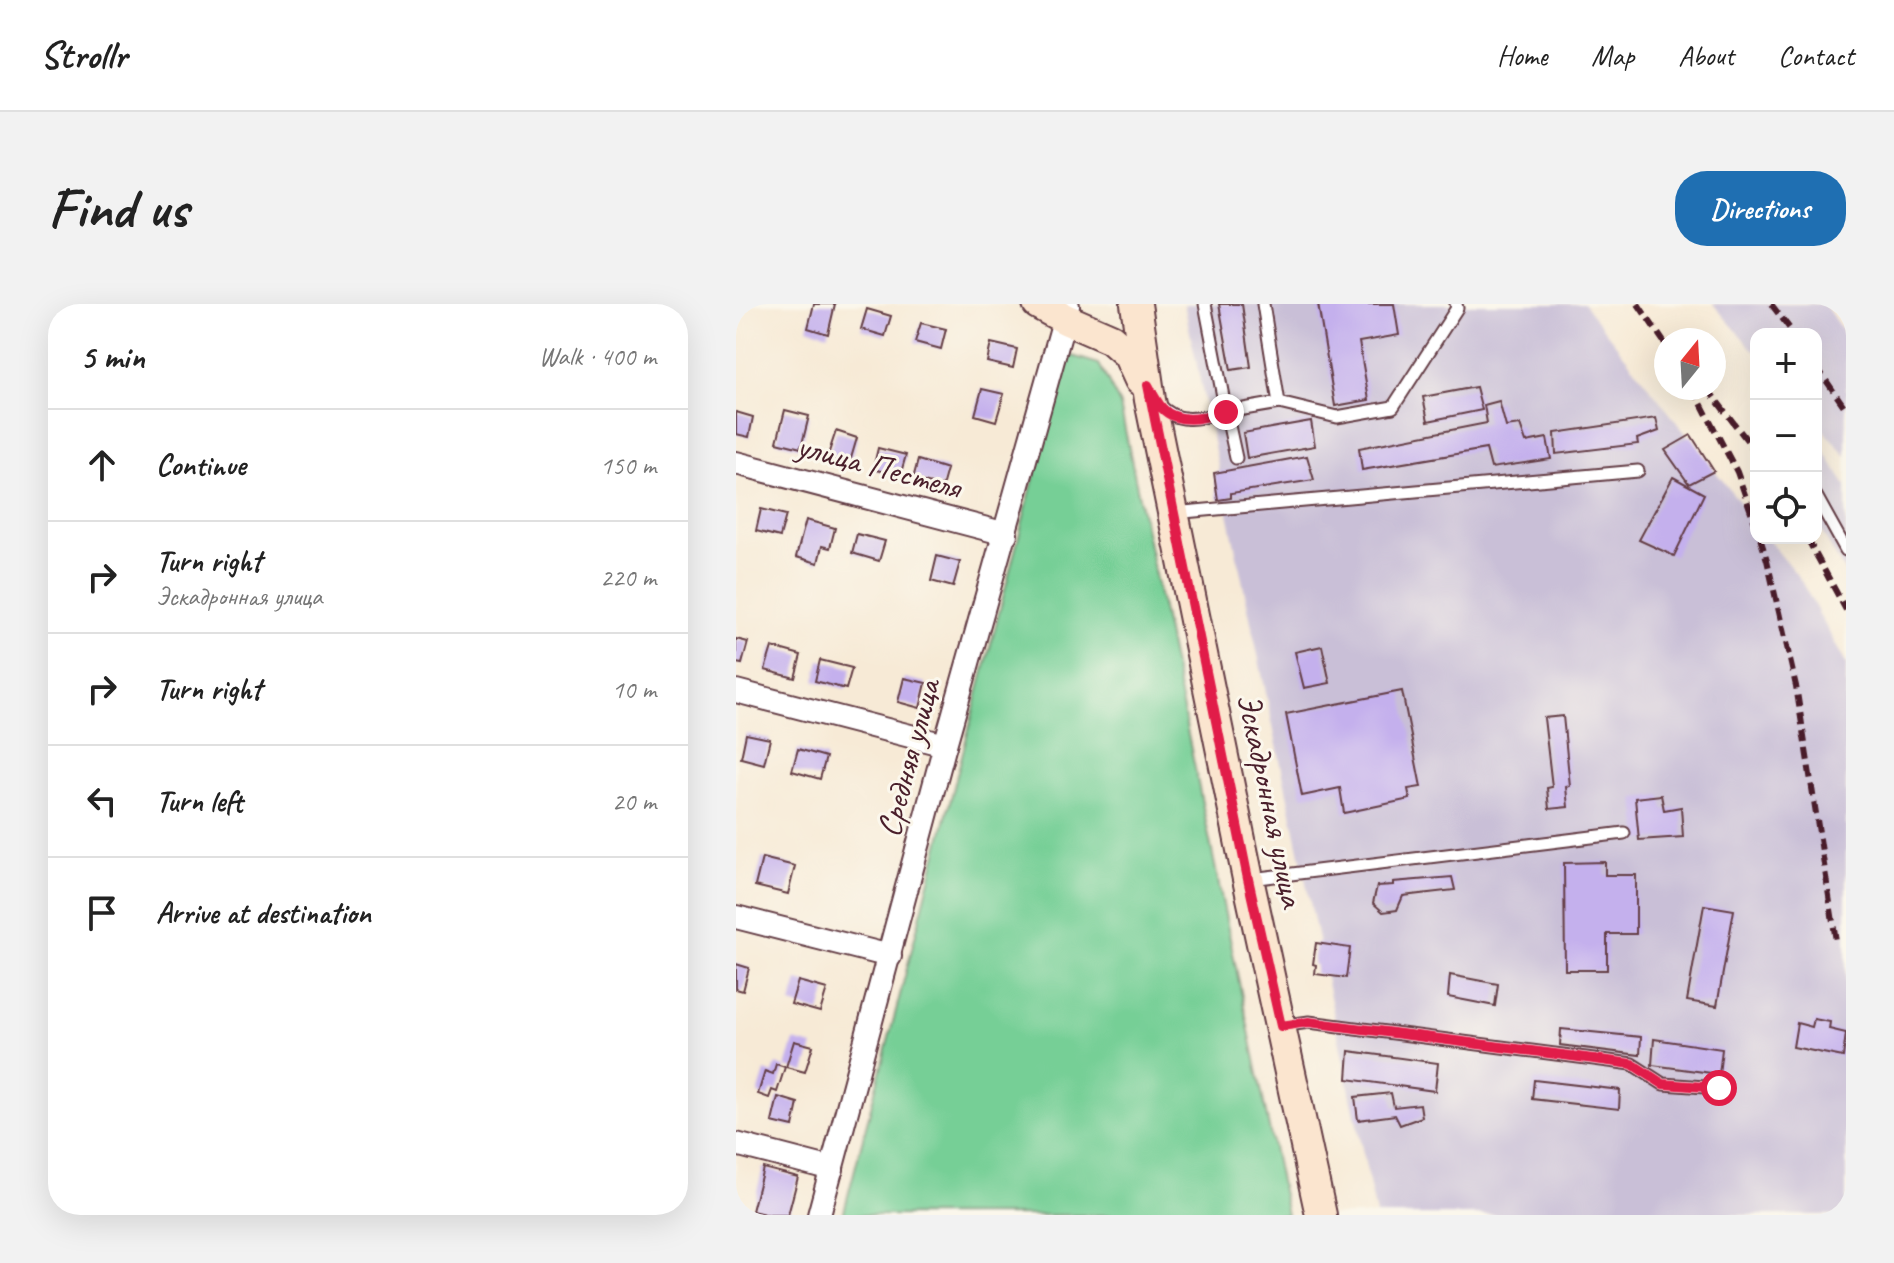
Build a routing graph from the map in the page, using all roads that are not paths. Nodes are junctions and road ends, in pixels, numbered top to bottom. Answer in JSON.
{"nodes":[{"id":1,"x":1038,"y":304,"type":"edge"},
{"id":2,"x":1136,"y":304,"type":"edge"},
{"id":3,"x":1205,"y":304,"type":"edge"},
{"id":4,"x":1263,"y":304,"type":"edge"},
{"id":5,"x":1456,"y":304,"type":"edge"},
{"id":6,"x":1067,"y":311,"type":"edge"},
{"id":7,"x":1149,"y":392,"type":"junction"},
{"id":8,"x":1279,"y":403,"type":"junction"},
{"id":9,"x":1226,"y":412,"type":"junction"},
{"id":10,"x":1236,"y":458,"type":"dead end"},
{"id":11,"x":736,"y":463,"type":"edge"},
{"id":12,"x":1638,"y":471,"type":"dead end"},
{"id":13,"x":1822,"y":507,"type":"edge"},
{"id":14,"x":1173,"y":513,"type":"junction"},
{"id":15,"x":1006,"y":534,"type":"junction"},
{"id":16,"x":1846,"y":550,"type":"edge"},
{"id":17,"x":736,"y":691,"type":"edge"},
{"id":18,"x":945,"y":745,"type":"junction"},
{"id":19,"x":1624,"y":833,"type":"dead end"},
{"id":20,"x":1248,"y":879,"type":"junction"},
{"id":21,"x":736,"y":917,"type":"edge"},
{"id":22,"x":890,"y":956,"type":"junction"},
{"id":23,"x":1281,"y":1026,"type":"junction"},
{"id":24,"x":1719,"y":1088,"type":"dead end"},
{"id":25,"x":736,"y":1144,"type":"edge"},
{"id":26,"x":832,"y":1169,"type":"junction"},
{"id":27,"x":819,"y":1215,"type":"edge"},
{"id":28,"x":1321,"y":1215,"type":"edge"}],
"edges":[{"from":1,"to":6,"type":"main road"},
{"from":2,"to":7,"type":"main road"},
{"from":3,"to":9,"type":"lane"},
{"from":4,"to":8,"type":"lane"},
{"from":5,"to":8,"type":"lane"},
{"from":6,"to":7,"type":"main road"},
{"from":6,"to":15,"type":"street","name":"Средняя улица"},
{"from":7,"to":9,"type":"lane"},
{"from":7,"to":14,"type":"main road","name":"Эскадронная улица"},
{"from":8,"to":9,"type":"lane"},
{"from":9,"to":10,"type":"lane"},
{"from":11,"to":15,"type":"street","name":"улица Пестеля"},
{"from":12,"to":14,"type":"lane"},
{"from":13,"to":16,"type":"lane"},
{"from":14,"to":20,"type":"main road","name":"Эскадронная улица"},
{"from":15,"to":18,"type":"street","name":"Средняя улица"},
{"from":17,"to":18,"type":"street"},
{"from":18,"to":22,"type":"street","name":"Средняя улица"},
{"from":19,"to":20,"type":"lane"},
{"from":20,"to":23,"type":"main road","name":"Эскадронная улица"},
{"from":21,"to":22,"type":"street"},
{"from":22,"to":26,"type":"street","name":"Средняя улица"},
{"from":23,"to":24,"type":"lane"},
{"from":23,"to":28,"type":"main road","name":"Эскадронная улица"},
{"from":25,"to":26,"type":"street"},
{"from":26,"to":27,"type":"street","name":"Средняя улица"}]}
